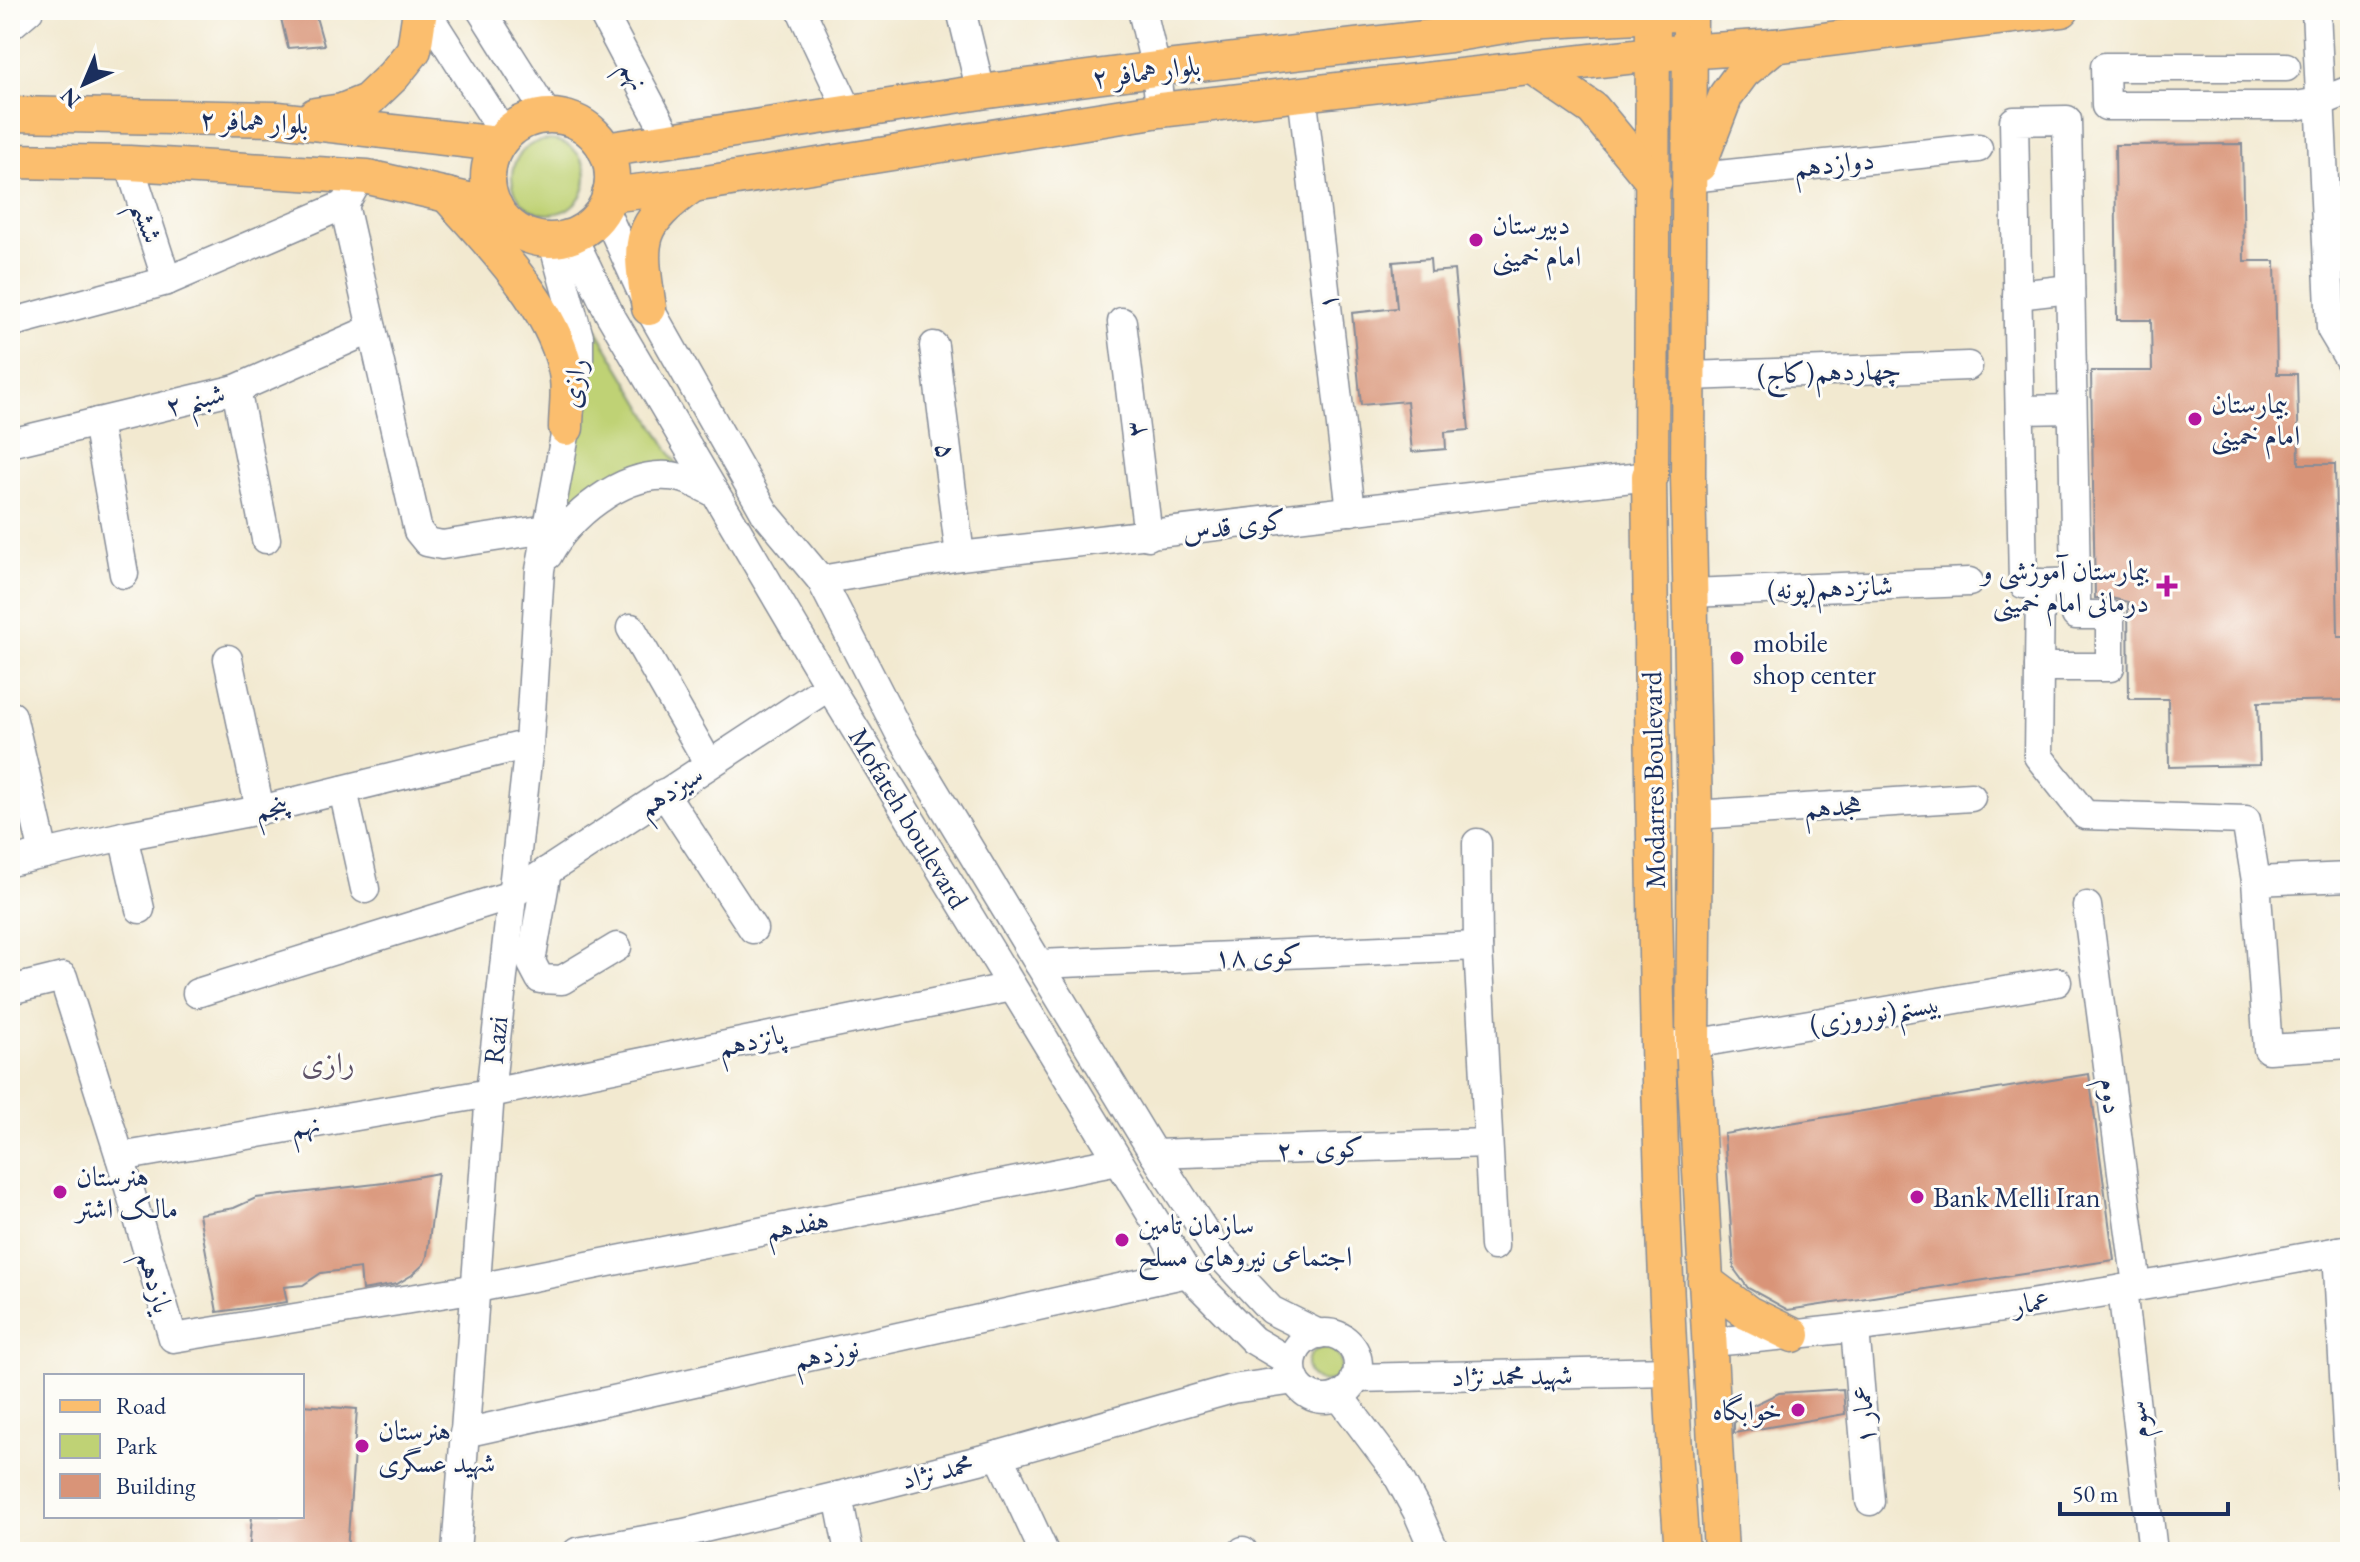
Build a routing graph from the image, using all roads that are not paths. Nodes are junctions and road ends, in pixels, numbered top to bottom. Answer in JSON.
{"nodes":[{"id":1,"x":29,"y":10,"type":"edge"},
{"id":2,"x":422,"y":10,"type":"edge"},
{"id":3,"x":481,"y":10,"type":"edge"},
{"id":4,"x":601,"y":10,"type":"edge"},
{"id":5,"x":801,"y":10,"type":"edge"},
{"id":6,"x":961,"y":10,"type":"edge"},
{"id":7,"x":1142,"y":10,"type":"edge"},
{"id":8,"x":2062,"y":10,"type":"edge"},
{"id":9,"x":2316,"y":10,"type":"edge"},
{"id":10,"x":1697,"y":11,"type":"edge"},
{"id":11,"x":1653,"y":13,"type":"edge"},
{"id":12,"x":1542,"y":16,"type":"edge"},
{"id":13,"x":1450,"y":23,"type":"edge"},
{"id":14,"x":10,"y":26,"type":"edge"},
{"id":15,"x":1774,"y":46,"type":"junction"},
{"id":16,"x":1691,"y":51,"type":"junction"},
{"id":17,"x":1653,"y":54,"type":"junction"},
{"id":18,"x":2286,"y":67,"type":"dead end"},
{"id":19,"x":1533,"y":68,"type":"junction"},
{"id":20,"x":1156,"y":69,"type":"junction"},
{"id":21,"x":2350,"y":90,"type":"edge"},
{"id":22,"x":981,"y":92,"type":"junction"},
{"id":23,"x":1302,"y":93,"type":"junction"},
{"id":24,"x":2320,"y":102,"type":"junction"},
{"id":25,"x":2106,"y":106,"type":"junction"},
{"id":26,"x":1160,"y":110,"type":"junction"},
{"id":27,"x":849,"y":112,"type":"junction"},
{"id":28,"x":10,"y":114,"type":"edge"},
{"id":29,"x":548,"y":116,"type":"junction"},
{"id":30,"x":278,"y":119,"type":"junction"},
{"id":31,"x":2067,"y":120,"type":"junction"},
{"id":32,"x":501,"y":140,"type":"junction"},
{"id":33,"x":670,"y":141,"type":"junction"},
{"id":34,"x":1978,"y":148,"type":"dead end"},
{"id":35,"x":605,"y":150,"type":"junction"},
{"id":36,"x":10,"y":161,"type":"edge"},
{"id":37,"x":129,"y":163,"type":"junction"},
{"id":38,"x":1690,"y":178,"type":"junction"},
{"id":39,"x":1654,"y":183,"type":"junction"},
{"id":40,"x":693,"y":185,"type":"junction"},
{"id":41,"x":352,"y":191,"type":"junction"},
{"id":42,"x":447,"y":195,"type":"junction"},
{"id":43,"x":606,"y":202,"type":"junction"},
{"id":44,"x":495,"y":206,"type":"junction"},
{"id":45,"x":562,"y":237,"type":"junction"},
{"id":46,"x":167,"y":281,"type":"junction"},
{"id":47,"x":2070,"y":289,"type":"junction"},
{"id":48,"x":2017,"y":295,"type":"junction"},
{"id":49,"x":645,"y":299,"type":"junction"},
{"id":50,"x":609,"y":313,"type":"junction"},
{"id":51,"x":1122,"y":322,"type":"dead end"},
{"id":52,"x":10,"y":323,"type":"edge"},
{"id":53,"x":372,"y":329,"type":"junction"},
{"id":54,"x":934,"y":346,"type":"dead end"},
{"id":55,"x":2350,"y":361,"type":"edge"},
{"id":56,"x":1968,"y":366,"type":"dead end"},
{"id":57,"x":1689,"y":376,"type":"junction"},
{"id":58,"x":236,"y":389,"type":"junction"},
{"id":59,"x":2072,"y":409,"type":"junction"},
{"id":60,"x":2020,"y":410,"type":"junction"},
{"id":61,"x":97,"y":422,"type":"junction"},
{"id":62,"x":566,"y":428,"type":"junction"},
{"id":63,"x":10,"y":443,"type":"edge"},
{"id":64,"x":1650,"y":476,"type":"junction"},
{"id":65,"x":1688,"y":477,"type":"junction"},
{"id":66,"x":715,"y":493,"type":"junction"},
{"id":67,"x":1351,"y":511,"type":"junction"},
{"id":68,"x":547,"y":529,"type":"junction"},
{"id":69,"x":1148,"y":536,"type":"junction"},
{"id":70,"x":266,"y":539,"type":"dead end"},
{"id":71,"x":960,"y":556,"type":"junction"},
{"id":72,"x":540,"y":570,"type":"junction"},
{"id":73,"x":124,"y":574,"type":"dead end"},
{"id":74,"x":821,"y":580,"type":"junction"},
{"id":75,"x":1969,"y":582,"type":"dead end"},
{"id":76,"x":2076,"y":582,"type":"junction"},
{"id":77,"x":2040,"y":583,"type":"junction"},
{"id":78,"x":1690,"y":593,"type":"junction"},
{"id":79,"x":631,"y":628,"type":"dead end"},
{"id":80,"x":228,"y":659,"type":"dead end"},
{"id":81,"x":2039,"y":667,"type":"junction"},
{"id":82,"x":829,"y":686,"type":"junction"},
{"id":83,"x":12,"y":716,"type":"dead end"},
{"id":84,"x":529,"y":744,"type":"junction"},
{"id":85,"x":709,"y":764,"type":"junction"},
{"id":86,"x":343,"y":790,"type":"junction"},
{"id":87,"x":664,"y":793,"type":"junction"},
{"id":88,"x":1971,"y":797,"type":"dead end"},
{"id":89,"x":260,"y":810,"type":"junction"},
{"id":90,"x":1695,"y":815,"type":"junction"},
{"id":91,"x":123,"y":836,"type":"junction"},
{"id":92,"x":1477,"y":843,"type":"dead end"},
{"id":93,"x":44,"y":854,"type":"junction"},
{"id":94,"x":10,"y":862,"type":"edge"},
{"id":95,"x":547,"y":871,"type":"junction"},
{"id":96,"x":2350,"y":877,"type":"edge"},
{"id":97,"x":2256,"y":881,"type":"junction"},
{"id":98,"x":365,"y":889,"type":"dead end"},
{"id":99,"x":994,"y":891,"type":"junction"},
{"id":100,"x":511,"y":895,"type":"junction"},
{"id":101,"x":2087,"y":906,"type":"dead end"},
{"id":102,"x":140,"y":909,"type":"dead end"},
{"id":103,"x":965,"y":909,"type":"junction"},
{"id":104,"x":753,"y":929,"type":"dead end"},
{"id":105,"x":1478,"y":946,"type":"junction"},
{"id":106,"x":617,"y":947,"type":"dead end"},
{"id":107,"x":1039,"y":964,"type":"junction"},
{"id":108,"x":2057,"y":982,"type":"dead end"},
{"id":109,"x":1012,"y":987,"type":"junction"},
{"id":110,"x":10,"y":990,"type":"edge"},
{"id":111,"x":197,"y":993,"type":"dead end"},
{"id":112,"x":1693,"y":1044,"type":"junction"},
{"id":113,"x":2350,"y":1044,"type":"edge"},
{"id":114,"x":1657,"y":1046,"type":"junction"},
{"id":115,"x":490,"y":1093,"type":"junction"},
{"id":116,"x":1487,"y":1143,"type":"junction"},
{"id":117,"x":1154,"y":1154,"type":"junction"},
{"id":118,"x":120,"y":1157,"type":"junction"},
{"id":119,"x":1118,"y":1161,"type":"junction"},
{"id":120,"x":1494,"y":1246,"type":"dead end"},
{"id":121,"x":2344,"y":1250,"type":"edge"},
{"id":122,"x":1187,"y":1273,"type":"junction"},
{"id":123,"x":1705,"y":1281,"type":"junction"},
{"id":124,"x":2129,"y":1287,"type":"junction"},
{"id":125,"x":477,"y":1288,"type":"junction"},
{"id":126,"x":1855,"y":1329,"type":"junction"},
{"id":127,"x":1319,"y":1334,"type":"junction"},
{"id":128,"x":1793,"y":1335,"type":"junction"},
{"id":129,"x":1710,"y":1342,"type":"junction"},
{"id":130,"x":1669,"y":1371,"type":"junction"},
{"id":131,"x":1294,"y":1372,"type":"junction"},
{"id":132,"x":1347,"y":1387,"type":"junction"},
{"id":133,"x":464,"y":1433,"type":"junction"},
{"id":134,"x":999,"y":1455,"type":"junction"},
{"id":135,"x":2350,"y":1480,"type":"edge"},
{"id":136,"x":838,"y":1496,"type":"junction"},
{"id":137,"x":1870,"y":1501,"type":"dead end"},
{"id":138,"x":686,"y":1542,"type":"edge"},
{"id":139,"x":456,"y":1552,"type":"edge"},
{"id":140,"x":577,"y":1552,"type":"edge"},
{"id":141,"x":849,"y":1552,"type":"edge"},
{"id":142,"x":1044,"y":1552,"type":"edge"},
{"id":143,"x":1435,"y":1552,"type":"edge"},
{"id":144,"x":1682,"y":1552,"type":"edge"},
{"id":145,"x":1721,"y":1552,"type":"edge"},
{"id":146,"x":2153,"y":1552,"type":"edge"}],
"edges":[{"from":1,"to":14,"type":"street"},
{"from":2,"to":30,"type":"main road"},
{"from":2,"to":32,"type":"street"},
{"from":3,"to":29,"type":"street"},
{"from":4,"to":33,"type":"street","name":"نهم"},
{"from":5,"to":27,"type":"street"},
{"from":6,"to":22,"type":"street"},
{"from":7,"to":20,"type":"street"},
{"from":8,"to":15,"type":"main road","name":"بلوار همافر ۲"},
{"from":9,"to":24,"type":"street"},
{"from":10,"to":11,"type":"main road","name":"بلوار همافر ۲"},
{"from":10,"to":16,"type":"main road","name":"Modarres Boulevard"},
{"from":11,"to":12,"type":"main road","name":"بلوار همافر ۲"},
{"from":11,"to":17,"type":"main road","name":"Modarres Boulevard"},
{"from":12,"to":13,"type":"main road","name":"بلوار همافر ۲"},
{"from":13,"to":20,"type":"main road","name":"بلوار همافر ۲"},
{"from":15,"to":16,"type":"main road","name":"بلوار همافر ۲"},
{"from":15,"to":38,"type":"main road"},
{"from":16,"to":17,"type":"main road","name":"بلوار همافر ۲"},
{"from":16,"to":38,"type":"main road","name":"Modarres Boulevard"},
{"from":17,"to":19,"type":"main road","name":"بلوار همافر ۲"},
{"from":17,"to":39,"type":"main road","name":"Modarres Boulevard"},
{"from":18,"to":25,"type":"street"},
{"from":19,"to":23,"type":"main road","name":"بلوار همافر ۲"},
{"from":19,"to":39,"type":"main road"},
{"from":20,"to":22,"type":"main road","name":"بلوار همافر ۲"},
{"from":20,"to":26,"type":"street"},
{"from":21,"to":24,"type":"street"},
{"from":22,"to":27,"type":"main road","name":"بلوار همافر ۲"},
{"from":23,"to":26,"type":"main road","name":"بلوار همافر ۲"},
{"from":23,"to":67,"type":"street","name":"۱"},
{"from":24,"to":25,"type":"street"},
{"from":24,"to":55,"type":"street"},
{"from":25,"to":31,"type":"street"},
{"from":26,"to":40,"type":"main road","name":"بلوار همافر ۲"},
{"from":27,"to":33,"type":"main road","name":"بلوار همافر ۲"},
{"from":28,"to":30,"type":"main road","name":"بلوار همافر ۲"},
{"from":29,"to":32,"type":"main road"},
{"from":29,"to":35,"type":"main road"},
{"from":30,"to":32,"type":"main road","name":"بلوار همافر ۲"},
{"from":31,"to":47,"type":"street"},
{"from":31,"to":48,"type":"street"},
{"from":32,"to":44,"type":"main road"},
{"from":33,"to":35,"type":"main road","name":"بلوار همافر ۲"},
{"from":34,"to":38,"type":"street","name":"دوازدهم"},
{"from":35,"to":43,"type":"main road"},
{"from":36,"to":37,"type":"main road","name":"بلوار همافر ۲"},
{"from":37,"to":41,"type":"main road","name":"بلوار همافر ۲"},
{"from":37,"to":46,"type":"street","name":"ششم"},
{"from":38,"to":57,"type":"main road","name":"Modarres Boulevard"},
{"from":39,"to":64,"type":"main road","name":"Modarres Boulevard"},
{"from":40,"to":43,"type":"main road","name":"بلوار همافر ۲"},
{"from":40,"to":49,"type":"main road"},
{"from":41,"to":42,"type":"main road","name":"بلوار همافر ۲"},
{"from":41,"to":46,"type":"street"},
{"from":41,"to":53,"type":"street"},
{"from":42,"to":44,"type":"main road","name":"بلوار همافر ۲"},
{"from":42,"to":62,"type":"main road"},
{"from":43,"to":45,"type":"main road"},
{"from":43,"to":49,"type":"street","name":"Mofateh boulevard"},
{"from":44,"to":45,"type":"main road"},
{"from":45,"to":50,"type":"street","name":"Mofateh boulevard"},
{"from":45,"to":62,"type":"street","name":"رازی"},
{"from":46,"to":52,"type":"street"},
{"from":47,"to":48,"type":"street"},
{"from":47,"to":59,"type":"street"},
{"from":48,"to":60,"type":"street"},
{"from":49,"to":50,"type":"street"},
{"from":49,"to":74,"type":"street","name":"Mofateh boulevard"},
{"from":50,"to":66,"type":"street","name":"Mofateh boulevard"},
{"from":51,"to":69,"type":"street","name":"۳"},
{"from":53,"to":58,"type":"street","name":"شبنم ۲"},
{"from":53,"to":68,"type":"street"},
{"from":54,"to":71,"type":"street","name":"۵"},
{"from":56,"to":57,"type":"street","name":"چهاردهم(کاج)"},
{"from":57,"to":65,"type":"main road","name":"Modarres Boulevard"},
{"from":58,"to":61,"type":"street","name":"شبنم ۲"},
{"from":58,"to":70,"type":"street"},
{"from":59,"to":60,"type":"street"},
{"from":59,"to":76,"type":"street"},
{"from":60,"to":77,"type":"street"},
{"from":61,"to":63,"type":"street","name":"شبنم ۲"},
{"from":61,"to":73,"type":"street"},
{"from":62,"to":68,"type":"street","name":"رازی"},
{"from":64,"to":65,"type":"main road"},
{"from":64,"to":67,"type":"street","name":"کوی قدس"},
{"from":64,"to":114,"type":"main road","name":"Modarres Boulevard"},
{"from":65,"to":78,"type":"main road","name":"Modarres Boulevard"},
{"from":66,"to":72,"type":"street"},
{"from":66,"to":82,"type":"street","name":"Mofateh boulevard"},
{"from":67,"to":69,"type":"street","name":"کوی قدس"},
{"from":68,"to":72,"type":"street","name":"Razi"},
{"from":69,"to":71,"type":"street","name":"کوی قدس"},
{"from":71,"to":74,"type":"street","name":"کوی قدس"},
{"from":72,"to":84,"type":"street","name":"Razi"},
{"from":74,"to":99,"type":"street","name":"Mofateh boulevard"},
{"from":75,"to":78,"type":"street","name":"شانزدهم(پونه)"},
{"from":76,"to":77,"type":"street"},
{"from":76,"to":81,"type":"street"},
{"from":77,"to":81,"type":"street"},
{"from":78,"to":90,"type":"main road","name":"Modarres Boulevard"},
{"from":79,"to":85,"type":"street"},
{"from":80,"to":89,"type":"street"},
{"from":81,"to":97,"type":"street"},
{"from":82,"to":85,"type":"street","name":"سیزدهم"},
{"from":82,"to":103,"type":"street","name":"Mofateh boulevard"},
{"from":83,"to":93,"type":"street"},
{"from":84,"to":86,"type":"street","name":"پنجم"},
{"from":84,"to":100,"type":"street","name":"Razi"},
{"from":85,"to":87,"type":"street","name":"سیزدهم"},
{"from":86,"to":89,"type":"street","name":"پنجم"},
{"from":86,"to":98,"type":"street"},
{"from":87,"to":95,"type":"street","name":"سیزدهم"},
{"from":87,"to":104,"type":"street"},
{"from":88,"to":90,"type":"street","name":"هجدهم"},
{"from":89,"to":91,"type":"street","name":"پنجم"},
{"from":90,"to":112,"type":"main road","name":"Modarres Boulevard"},
{"from":91,"to":93,"type":"street","name":"پنجم"},
{"from":91,"to":102,"type":"street"},
{"from":92,"to":105,"type":"street"},
{"from":93,"to":94,"type":"street","name":"پنجم"},
{"from":95,"to":100,"type":"street","name":"سیزدهم"},
{"from":95,"to":106,"type":"street"},
{"from":96,"to":97,"type":"street"},
{"from":97,"to":113,"type":"street"},
{"from":99,"to":103,"type":"street"},
{"from":99,"to":107,"type":"street","name":"Mofateh boulevard"},
{"from":100,"to":111,"type":"street","name":"سیزدهم"},
{"from":100,"to":115,"type":"street","name":"Razi"},
{"from":101,"to":124,"type":"street","name":"دوم"},
{"from":103,"to":109,"type":"street","name":"Mofateh boulevard"},
{"from":105,"to":107,"type":"street","name":"کوی ۱۸"},
{"from":105,"to":116,"type":"street"},
{"from":107,"to":117,"type":"street","name":"Mofateh boulevard"},
{"from":108,"to":112,"type":"street","name":"بیستم(نوروزی)"},
{"from":109,"to":115,"type":"street","name":"پانزدهم"},
{"from":109,"to":119,"type":"street","name":"Mofateh boulevard"},
{"from":110,"to":118,"type":"street","name":"یازدهم"},
{"from":112,"to":114,"type":"street","name":"بیستم(نوروزی)"},
{"from":112,"to":123,"type":"main road","name":"Modarres Boulevard"},
{"from":114,"to":130,"type":"main road","name":"Modarres Boulevard"},
{"from":115,"to":118,"type":"street","name":"نهم"},
{"from":115,"to":125,"type":"street","name":"Razi"},
{"from":116,"to":117,"type":"street","name":"کوی ۲۰"},
{"from":116,"to":120,"type":"street"},
{"from":117,"to":127,"type":"street","name":"Mofateh boulevard"},
{"from":118,"to":125,"type":"street","name":"یازدهم"},
{"from":119,"to":122,"type":"street","name":"Mofateh boulevard"},
{"from":119,"to":125,"type":"street","name":"هفدهم"},
{"from":121,"to":124,"type":"street","name":"عمار"},
{"from":121,"to":135,"type":"street"},
{"from":122,"to":131,"type":"street","name":"Mofateh boulevard"},
{"from":122,"to":133,"type":"street","name":"نوزدهم"},
{"from":123,"to":128,"type":"main road"},
{"from":123,"to":129,"type":"main road","name":"Modarres Boulevard"},
{"from":124,"to":126,"type":"street","name":"عمار"},
{"from":124,"to":146,"type":"street","name":"سوم"},
{"from":125,"to":133,"type":"street","name":"Razi"},
{"from":126,"to":128,"type":"street","name":"عمار"},
{"from":126,"to":137,"type":"street","name":"عمار ۱"},
{"from":127,"to":131,"type":"street"},
{"from":127,"to":132,"type":"street"},
{"from":128,"to":129,"type":"street","name":"عمار"},
{"from":129,"to":145,"type":"main road","name":"Modarres Boulevard"},
{"from":130,"to":132,"type":"street","name":"شهید محمد نژاد"},
{"from":130,"to":144,"type":"main road","name":"Modarres Boulevard"},
{"from":131,"to":132,"type":"street"},
{"from":131,"to":134,"type":"street","name":"محمد نژاد"},
{"from":132,"to":143,"type":"street"},
{"from":133,"to":139,"type":"street","name":"Razi"},
{"from":134,"to":136,"type":"street","name":"محمد نژاد"},
{"from":134,"to":142,"type":"street"},
{"from":136,"to":138,"type":"street","name":"محمد نژاد"},
{"from":136,"to":141,"type":"street"},
{"from":138,"to":140,"type":"street","name":"محمد نژاد"}]}
